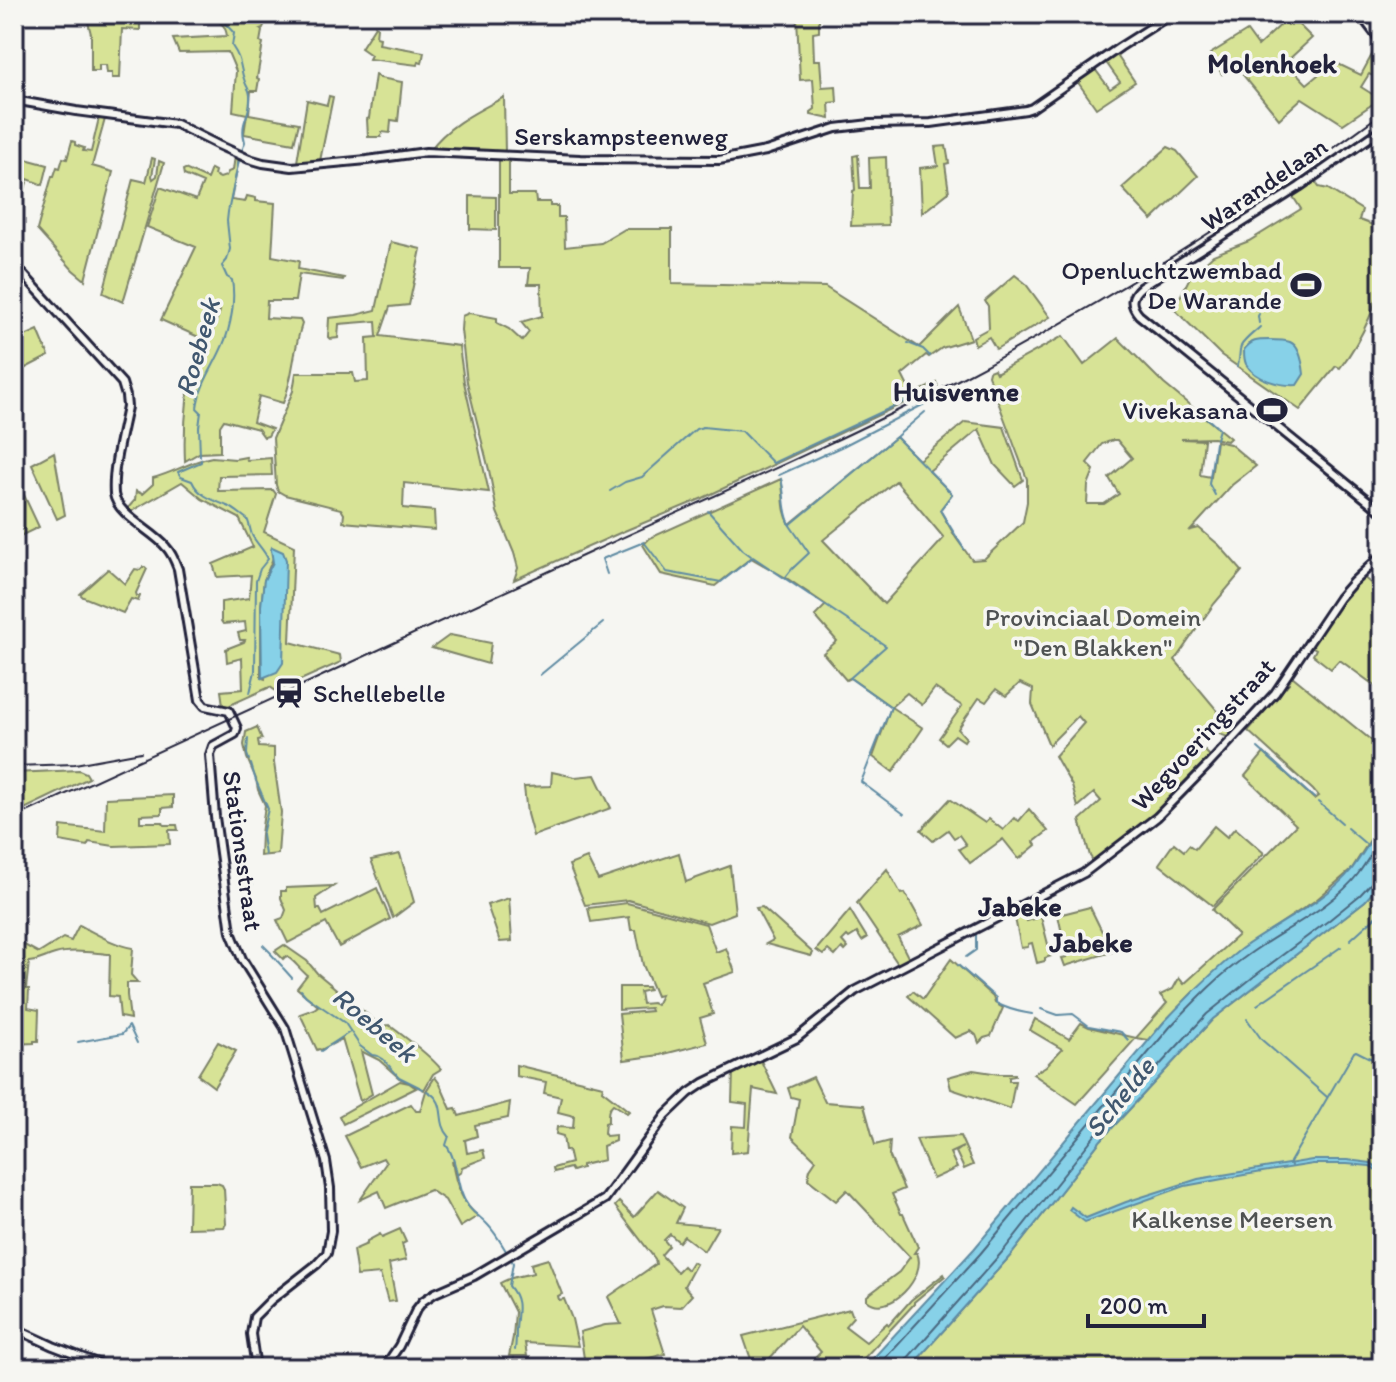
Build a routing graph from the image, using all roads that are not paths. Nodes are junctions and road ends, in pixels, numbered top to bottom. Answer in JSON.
{"nodes":[{"id":1,"x":1172,"y":14,"type":"edge"},
{"id":2,"x":1360,"y":14,"type":"edge"},
{"id":3,"x":1366,"y":14,"type":"edge"},
{"id":4,"x":1382,"y":35,"type":"edge"},
{"id":5,"x":1382,"y":43,"type":"edge"},
{"id":6,"x":14,"y":100,"type":"edge"},
{"id":7,"x":1382,"y":129,"type":"edge"},
{"id":8,"x":14,"y":264,"type":"edge"},
{"id":9,"x":1382,"y":512,"type":"edge"},
{"id":10,"x":1382,"y":555,"type":"edge"},
{"id":11,"x":14,"y":1328,"type":"edge"},
{"id":12,"x":110,"y":1368,"type":"edge"},
{"id":13,"x":256,"y":1368,"type":"edge"},
{"id":14,"x":384,"y":1368,"type":"edge"}],
"edges":[{"from":1,"to":6,"type":"street","name":"Serskampsteenweg"},
{"from":2,"to":5,"type":"street"},
{"from":3,"to":4,"type":"street"},
{"from":7,"to":9,"type":"street","name":"Warandelaan"},
{"from":8,"to":13,"type":"street","name":"Stationsstraat"},
{"from":10,"to":14,"type":"street","name":"Wegvoeringstraat"},
{"from":11,"to":12,"type":"street"}]}
